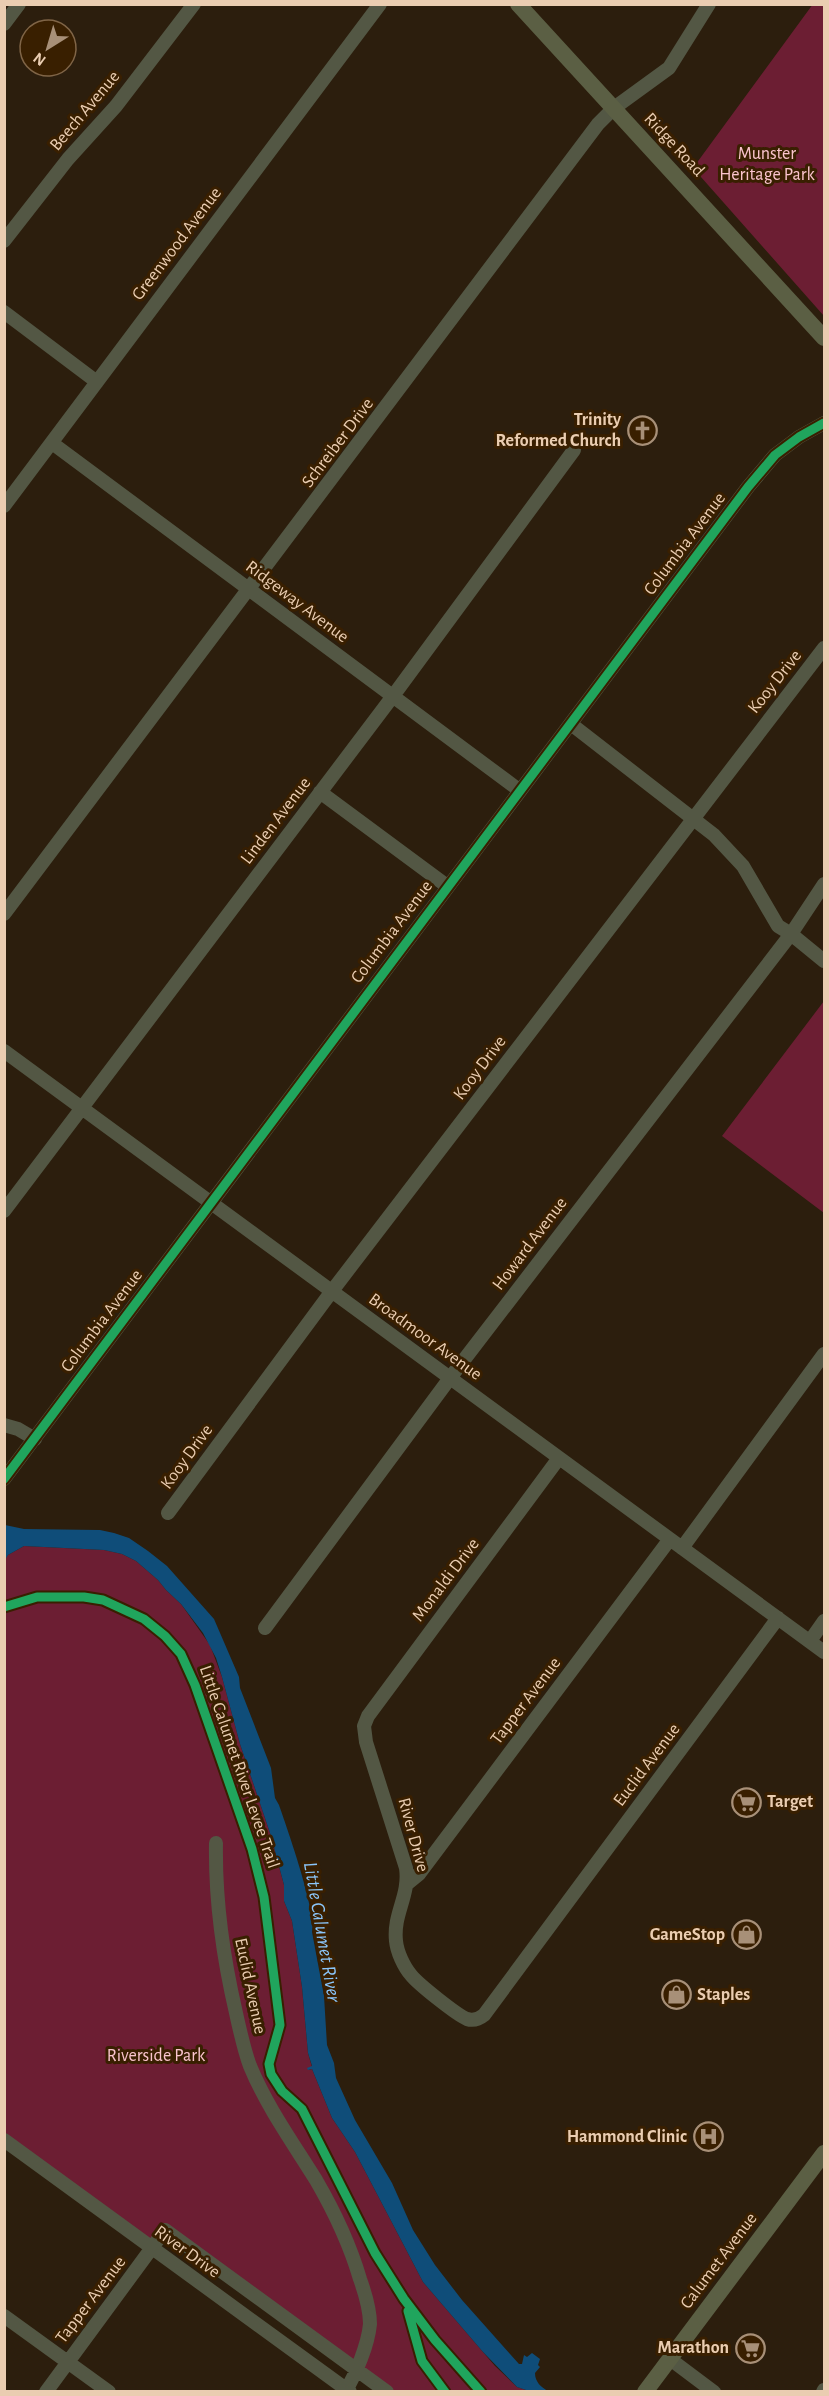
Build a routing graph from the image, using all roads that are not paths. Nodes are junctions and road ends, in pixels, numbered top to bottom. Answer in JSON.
{"nodes":[{"id":1,"x":19,"y":4,"type":"edge"},
{"id":2,"x":194,"y":4,"type":"edge"},
{"id":3,"x":380,"y":4,"type":"edge"},
{"id":4,"x":518,"y":4,"type":"edge"},
{"id":5,"x":709,"y":4,"type":"edge"},
{"id":6,"x":4,"y":24,"type":"edge"},
{"id":7,"x":614,"y":108,"type":"junction"},
{"id":8,"x":4,"y":242,"type":"edge"},
{"id":9,"x":4,"y":312,"type":"edge"},
{"id":10,"x":825,"y":338,"type":"edge"},
{"id":11,"x":97,"y":382,"type":"junction"},
{"id":12,"x":825,"y":423,"type":"edge"},
{"id":13,"x":52,"y":443,"type":"junction"},
{"id":14,"x":574,"y":450,"type":"dead end"},
{"id":15,"x":4,"y":506,"type":"edge"},
{"id":16,"x":250,"y":590,"type":"junction"},
{"id":17,"x":825,"y":648,"type":"edge"},
{"id":18,"x":393,"y":696,"type":"junction"},
{"id":19,"x":572,"y":724,"type":"junction"},
{"id":20,"x":519,"y":790,"type":"junction"},
{"id":21,"x":320,"y":792,"type":"junction"},
{"id":22,"x":692,"y":819,"type":"junction"},
{"id":23,"x":825,"y":884,"type":"edge"},
{"id":24,"x":447,"y":886,"type":"junction"},
{"id":25,"x":4,"y":914,"type":"edge"},
{"id":26,"x":791,"y":934,"type":"junction"},
{"id":27,"x":825,"y":961,"type":"edge"},
{"id":28,"x":4,"y":1051,"type":"edge"},
{"id":29,"x":81,"y":1108,"type":"junction"},
{"id":30,"x":211,"y":1202,"type":"junction"},
{"id":31,"x":4,"y":1211,"type":"edge"},
{"id":32,"x":332,"y":1291,"type":"junction"},
{"id":33,"x":825,"y":1354,"type":"edge"},
{"id":34,"x":450,"y":1378,"type":"junction"},
{"id":35,"x":4,"y":1425,"type":"edge"},
{"id":36,"x":34,"y":1439,"type":"junction"},
{"id":37,"x":559,"y":1458,"type":"junction"},
{"id":38,"x":4,"y":1479,"type":"edge"},
{"id":39,"x":168,"y":1513,"type":"dead end"},
{"id":40,"x":670,"y":1539,"type":"junction"},
{"id":41,"x":682,"y":1548,"type":"junction"},
{"id":42,"x":778,"y":1618,"type":"junction"},
{"id":43,"x":825,"y":1622,"type":"edge"},
{"id":44,"x":266,"y":1628,"type":"dead end"},
{"id":45,"x":810,"y":1641,"type":"junction"},
{"id":46,"x":825,"y":1652,"type":"edge"},
{"id":47,"x":364,"y":1726,"type":"joint"},
{"id":48,"x":216,"y":1843,"type":"dead end"},
{"id":49,"x":408,"y":1882,"type":"junction"},
{"id":50,"x":479,"y":2019,"type":"joint"},
{"id":51,"x":4,"y":2140,"type":"edge"},
{"id":52,"x":825,"y":2153,"type":"edge"},
{"id":53,"x":165,"y":2230,"type":"joint"},
{"id":54,"x":153,"y":2248,"type":"junction"},
{"id":55,"x":4,"y":2316,"type":"edge"},
{"id":56,"x":670,"y":2358,"type":"junction"},
{"id":57,"x":68,"y":2361,"type":"junction"},
{"id":58,"x":356,"y":2368,"type":"junction"},
{"id":59,"x":46,"y":2391,"type":"edge"},
{"id":60,"x":109,"y":2391,"type":"edge"},
{"id":61,"x":347,"y":2391,"type":"edge"},
{"id":62,"x":387,"y":2391,"type":"edge"},
{"id":63,"x":645,"y":2391,"type":"edge"},
{"id":64,"x":714,"y":2391,"type":"edge"}],
"edges":[{"from":1,"to":6,"type":"street"},
{"from":2,"to":8,"type":"street","name":"Beech Avenue"},
{"from":3,"to":11,"type":"street","name":"Greenwood Avenue"},
{"from":4,"to":7,"type":"main road","name":"Ridge Road"},
{"from":5,"to":7,"type":"street","name":"Schreiber Drive"},
{"from":7,"to":10,"type":"main road","name":"Ridge Road"},
{"from":7,"to":16,"type":"street","name":"Schreiber Drive"},
{"from":9,"to":11,"type":"street"},
{"from":11,"to":13,"type":"street","name":"Greenwood Avenue"},
{"from":12,"to":19,"type":"street","name":"Columbia Avenue"},
{"from":13,"to":15,"type":"street","name":"Greenwood Avenue"},
{"from":13,"to":16,"type":"street","name":"Ridgeway Avenue"},
{"from":14,"to":18,"type":"street","name":"Linden Avenue"},
{"from":16,"to":18,"type":"street","name":"Ridgeway Avenue"},
{"from":16,"to":25,"type":"street","name":"Schreiber Drive"},
{"from":17,"to":22,"type":"street","name":"Kooy Drive"},
{"from":18,"to":20,"type":"street","name":"Ridgeway Avenue"},
{"from":18,"to":21,"type":"street","name":"Linden Avenue"},
{"from":19,"to":20,"type":"street","name":"Columbia Avenue"},
{"from":19,"to":22,"type":"street"},
{"from":20,"to":24,"type":"street","name":"Columbia Avenue"},
{"from":21,"to":24,"type":"street"},
{"from":21,"to":29,"type":"street","name":"Linden Avenue"},
{"from":22,"to":26,"type":"street"},
{"from":22,"to":32,"type":"street","name":"Kooy Drive"},
{"from":23,"to":26,"type":"street","name":"Howard Avenue"},
{"from":24,"to":30,"type":"street","name":"Columbia Avenue"},
{"from":26,"to":27,"type":"street"},
{"from":26,"to":34,"type":"street","name":"Howard Avenue"},
{"from":28,"to":29,"type":"street","name":"Broadmoor Avenue"},
{"from":29,"to":30,"type":"street","name":"Broadmoor Avenue"},
{"from":29,"to":31,"type":"street","name":"Linden Avenue"},
{"from":30,"to":32,"type":"street","name":"Broadmoor Avenue"},
{"from":30,"to":36,"type":"street","name":"Columbia Avenue"},
{"from":32,"to":34,"type":"street","name":"Broadmoor Avenue"},
{"from":32,"to":39,"type":"street","name":"Kooy Drive"},
{"from":33,"to":41,"type":"street"},
{"from":34,"to":37,"type":"street","name":"Broadmoor Avenue"},
{"from":34,"to":44,"type":"street","name":"Howard Avenue"},
{"from":35,"to":36,"type":"street"},
{"from":36,"to":38,"type":"street","name":"Columbia Avenue"},
{"from":37,"to":40,"type":"street","name":"Broadmoor Avenue"},
{"from":37,"to":47,"type":"street","name":"Monaldi Drive"},
{"from":40,"to":41,"type":"street","name":"Broadmoor Avenue"},
{"from":40,"to":49,"type":"street","name":"Tapper Avenue"},
{"from":41,"to":42,"type":"street","name":"Broadmoor Avenue"},
{"from":42,"to":45,"type":"street","name":"Broadmoor Avenue"},
{"from":42,"to":50,"type":"street","name":"Euclid Avenue"},
{"from":43,"to":45,"type":"street"},
{"from":45,"to":46,"type":"street","name":"Broadmoor Avenue"},
{"from":47,"to":49,"type":"street","name":"River Drive"},
{"from":48,"to":58,"type":"street","name":"Euclid Avenue"},
{"from":49,"to":50,"type":"street","name":"River Drive"},
{"from":51,"to":54,"type":"street","name":"River Drive"},
{"from":52,"to":56,"type":"main road","name":"Calumet Avenue"},
{"from":53,"to":54,"type":"street","name":"Tapper Avenue"},
{"from":53,"to":58,"type":"street","name":"River Drive"},
{"from":54,"to":57,"type":"street","name":"Tapper Avenue"},
{"from":54,"to":61,"type":"street","name":"River Drive"},
{"from":55,"to":57,"type":"street"},
{"from":56,"to":63,"type":"main road","name":"Calumet Avenue"},
{"from":56,"to":64,"type":"street"},
{"from":57,"to":59,"type":"street","name":"Tapper Avenue"},
{"from":57,"to":60,"type":"street"},
{"from":58,"to":61,"type":"street","name":"Euclid Avenue"},
{"from":58,"to":62,"type":"street","name":"River Drive"}]}
